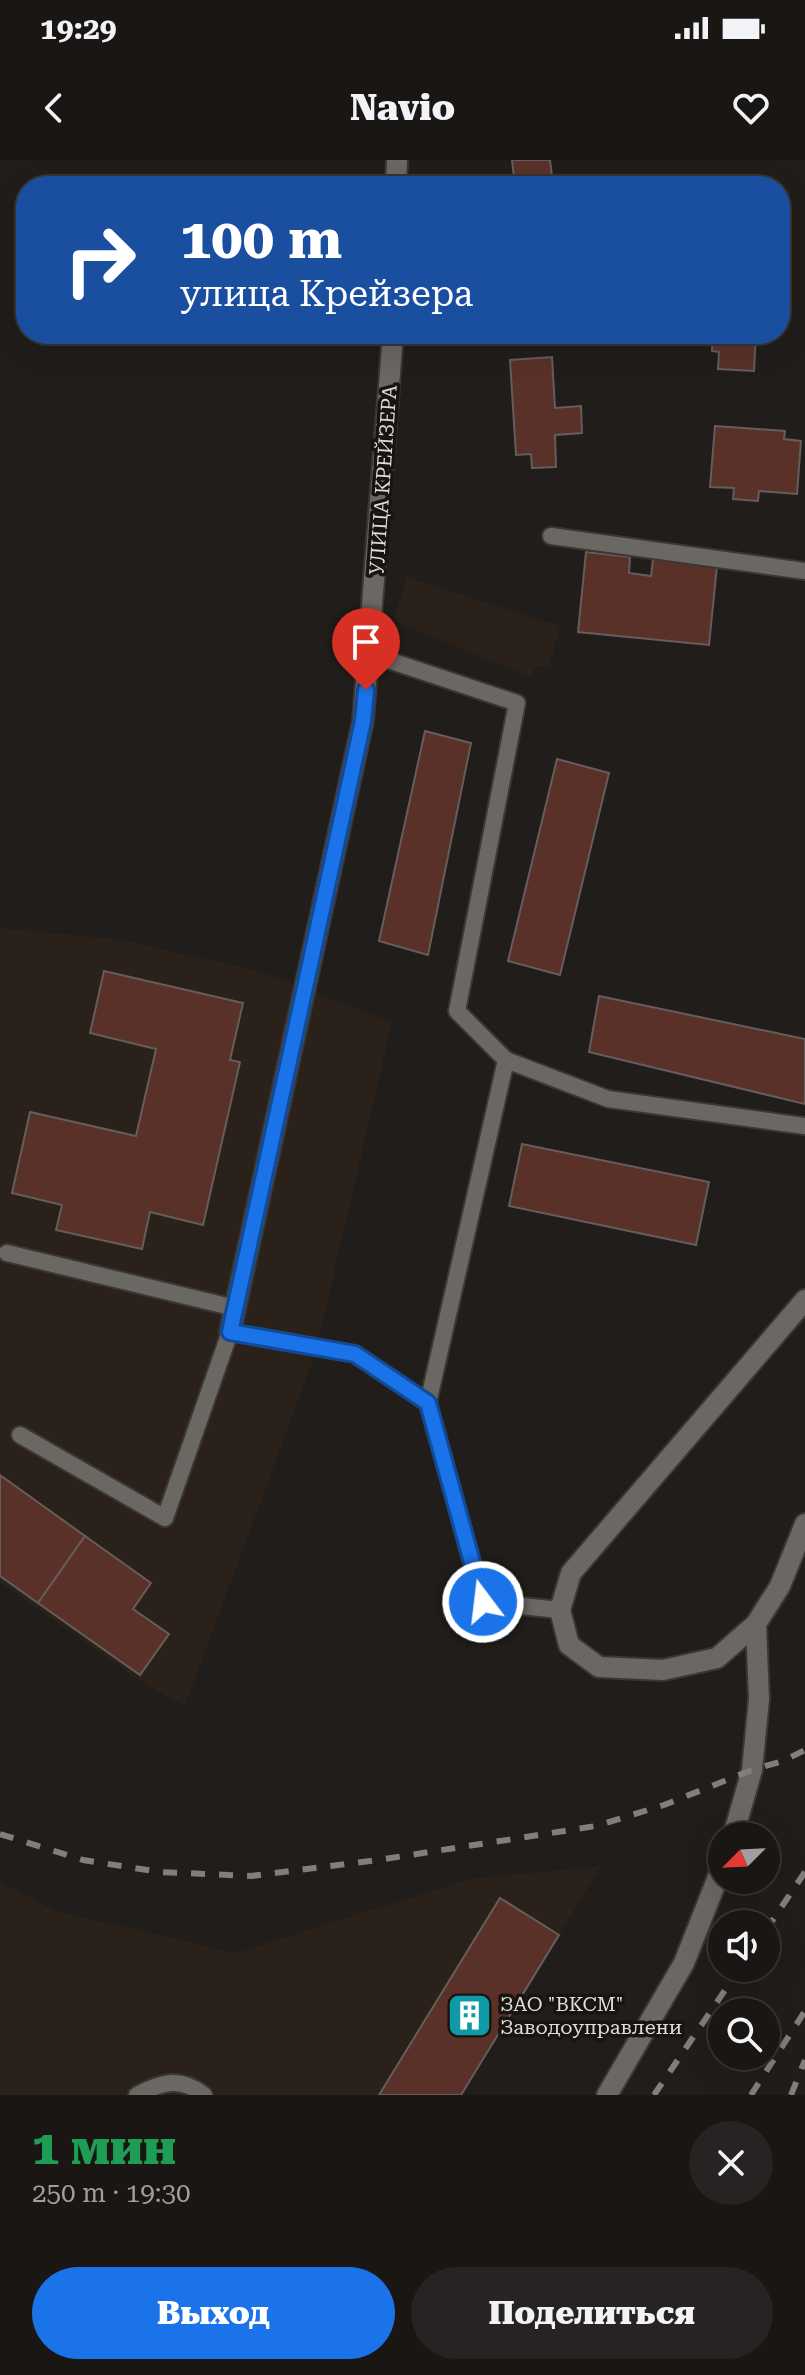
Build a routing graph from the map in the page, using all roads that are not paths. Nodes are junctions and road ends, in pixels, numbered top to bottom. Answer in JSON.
{"nodes":[{"id":1,"x":392,"y":344,"type":"edge"},
{"id":2,"x":551,"y":536,"type":"dead end"},
{"id":3,"x":805,"y":571,"type":"edge"},
{"id":4,"x":369,"y":658,"type":"junction"},
{"id":5,"x":506,"y":1060,"type":"junction"},
{"id":6,"x":805,"y":1126,"type":"edge"},
{"id":7,"x":7,"y":1253,"type":"dead end"},
{"id":8,"x":805,"y":1300,"type":"edge"},
{"id":9,"x":235,"y":1308,"type":"junction"},
{"id":10,"x":230,"y":1332,"type":"junction"},
{"id":11,"x":428,"y":1403,"type":"junction"},
{"id":12,"x":20,"y":1435,"type":"dead end"},
{"id":13,"x":805,"y":1524,"type":"edge"},
{"id":14,"x":560,"y":1610,"type":"junction"},
{"id":15,"x":756,"y":1624,"type":"junction"},
{"id":16,"x":737,"y":1822,"type":"edge"},
{"id":17,"x":711,"y":1894,"type":"edge"},
{"id":18,"x":137,"y":2095,"type":"edge"},
{"id":19,"x":204,"y":2095,"type":"edge"},
{"id":20,"x":607,"y":2095,"type":"edge"}],
"edges":[{"from":1,"to":4,"type":"street","name":"УЛИЦА КРЕЙЗЕРА"},
{"from":2,"to":3,"type":"lane"},
{"from":4,"to":5,"type":"lane"},
{"from":4,"to":9,"type":"street","name":"УЛИЦА КРЕЙЗЕРА"},
{"from":5,"to":6,"type":"lane"},
{"from":5,"to":11,"type":"lane"},
{"from":7,"to":9,"type":"lane"},
{"from":8,"to":14,"type":"street"},
{"from":9,"to":10,"type":"street","name":"УЛИЦА КРЕЙЗЕРА"},
{"from":10,"to":11,"type":"lane"},
{"from":10,"to":12,"type":"lane"},
{"from":11,"to":14,"type":"lane"},
{"from":13,"to":15,"type":"street"},
{"from":14,"to":15,"type":"street"},
{"from":15,"to":16,"type":"street"},
{"from":17,"to":20,"type":"street"},
{"from":18,"to":19,"type":"lane"}]}
